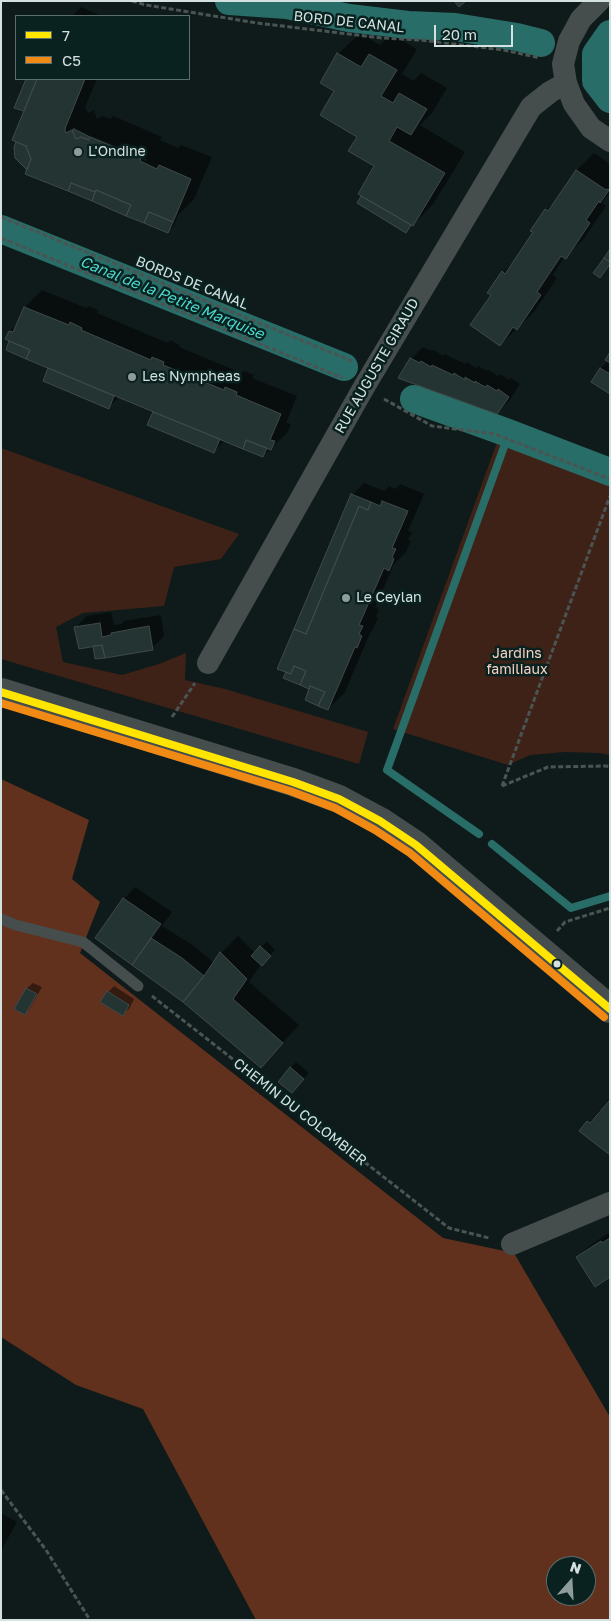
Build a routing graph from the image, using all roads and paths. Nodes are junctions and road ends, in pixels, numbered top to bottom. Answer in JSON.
{"nodes":[{"id":1,"x":132,"y":1,"type":"edge"},
{"id":2,"x":599,"y":1,"type":"edge"},
{"id":3,"x":564,"y":74,"type":"junction"},
{"id":4,"x":610,"y":140,"type":"edge"},
{"id":5,"x":1,"y":217,"type":"edge"},
{"id":6,"x":1,"y":238,"type":"edge"},
{"id":7,"x":369,"y":378,"type":"junction"},
{"id":8,"x":610,"y":479,"type":"edge"},
{"id":9,"x":610,"y":496,"type":"edge"},
{"id":10,"x":208,"y":664,"type":"joint"},
{"id":11,"x":1,"y":692,"type":"edge"},
{"id":12,"x":172,"y":718,"type":"dead end"},
{"id":13,"x":610,"y":768,"type":"edge"},
{"id":14,"x":610,"y":908,"type":"edge"},
{"id":15,"x":1,"y":919,"type":"edge"},
{"id":16,"x":540,"y":950,"type":"junction"},
{"id":17,"x":138,"y":986,"type":"joint"},
{"id":18,"x":610,"y":1009,"type":"edge"},
{"id":19,"x":610,"y":1203,"type":"edge"},
{"id":20,"x":512,"y":1244,"type":"joint"},
{"id":21,"x":1,"y":1490,"type":"edge"},
{"id":22,"x":90,"y":1620,"type":"edge"}],
"edges":[{"from":1,"to":3,"type":"path","name":"BORD DE CANAL"},
{"from":2,"to":3,"type":"street"},
{"from":3,"to":4,"type":"street"},
{"from":3,"to":7,"type":"street","name":"RUE AUGUSTE GIRAUD"},
{"from":5,"to":7,"type":"path","name":"BORDS DE CANAL"},
{"from":6,"to":7,"type":"path","name":"BORDS DE CANAL"},
{"from":7,"to":8,"type":"path","name":"BORDS DE CANAL"},
{"from":7,"to":10,"type":"street","name":"RUE AUGUSTE GIRAUD"},
{"from":9,"to":13,"type":"path"},
{"from":10,"to":12,"type":"path"},
{"from":11,"to":16,"type":"main road"},
{"from":14,"to":16,"type":"path"},
{"from":15,"to":17,"type":"lane"},
{"from":16,"to":18,"type":"main road"},
{"from":17,"to":20,"type":"path","name":"CHEMIN DU COLOMBIER"},
{"from":19,"to":20,"type":"street"},
{"from":21,"to":22,"type":"path"}]}
